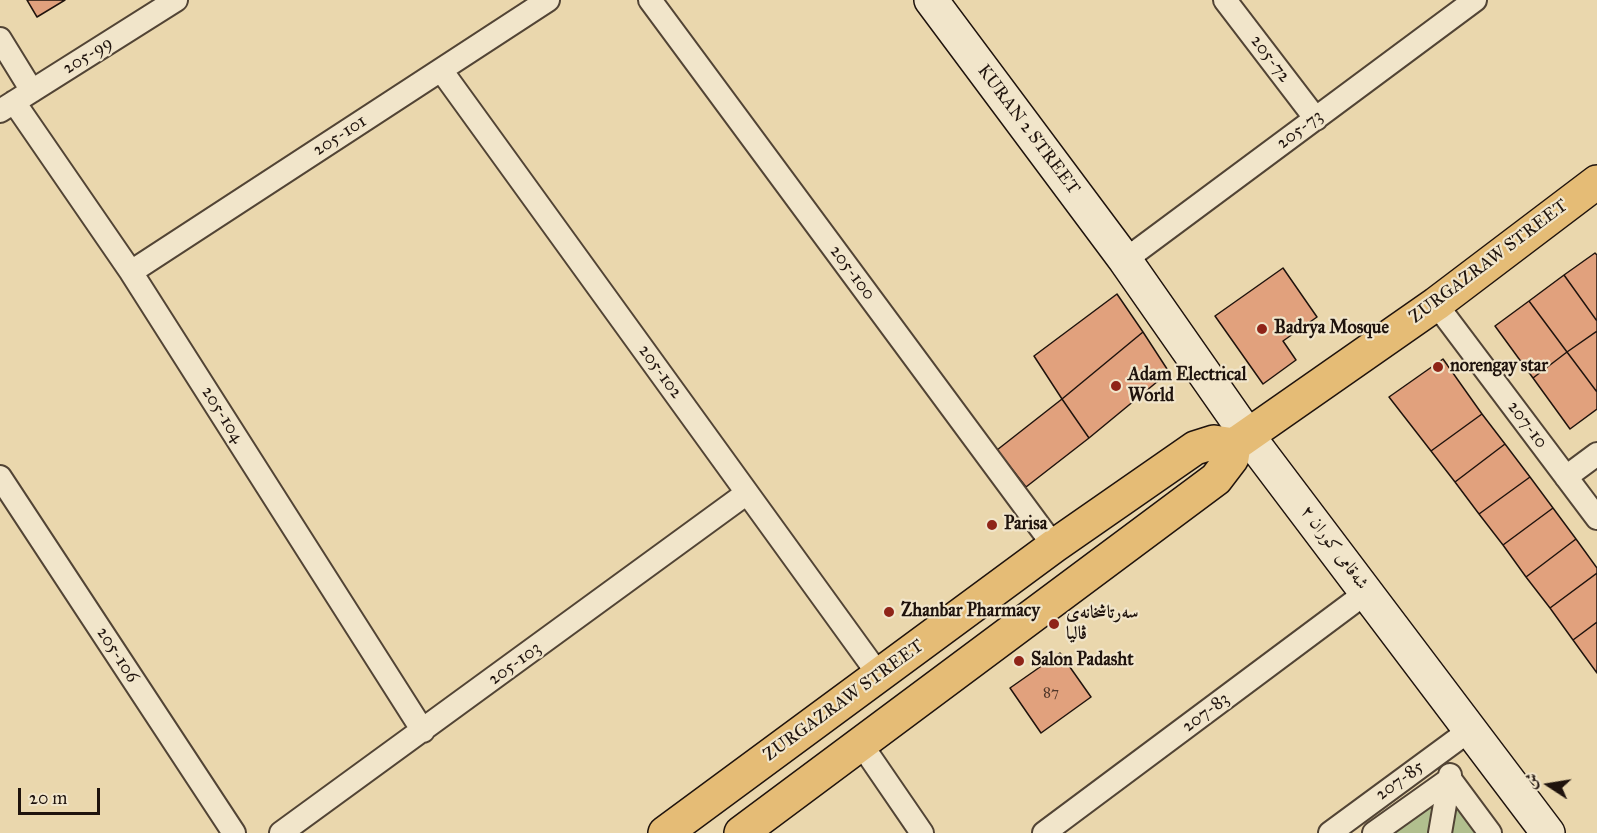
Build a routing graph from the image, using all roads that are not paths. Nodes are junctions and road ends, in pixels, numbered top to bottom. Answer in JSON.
{"nodes":[{"id":1,"x":176,"y":0,"type":"edge"},
{"id":2,"x":548,"y":0,"type":"edge"},
{"id":3,"x":650,"y":0,"type":"edge"},
{"id":4,"x":931,"y":0,"type":"edge"},
{"id":5,"x":1225,"y":0,"type":"edge"},
{"id":6,"x":1475,"y":0,"type":"edge"},
{"id":7,"x":0,"y":39,"type":"edge"},
{"id":8,"x":441,"y":70,"type":"junction"},
{"id":9,"x":16,"y":101,"type":"edge"},
{"id":10,"x":1316,"y":119,"type":"junction"},
{"id":11,"x":1597,"y":182,"type":"edge"},
{"id":12,"x":1125,"y":260,"type":"junction"},
{"id":13,"x":131,"y":272,"type":"junction"},
{"id":14,"x":1436,"y":304,"type":"junction"},
{"id":15,"x":1241,"y":440,"type":"junction"},
{"id":16,"x":1597,"y":454,"type":"edge"},
{"id":17,"x":0,"y":477,"type":"edge"},
{"id":18,"x":1566,"y":477,"type":"junction"},
{"id":19,"x":747,"y":493,"type":"junction"},
{"id":20,"x":1597,"y":518,"type":"edge"},
{"id":21,"x":1054,"y":546,"type":"junction"},
{"id":22,"x":1367,"y":592,"type":"junction"},
{"id":23,"x":879,"y":675,"type":"junction"},
{"id":24,"x":1470,"y":730,"type":"junction"},
{"id":25,"x":423,"y":731,"type":"junction"},
{"id":26,"x":861,"y":744,"type":"junction"},
{"id":27,"x":770,"y":756,"type":"junction"},
{"id":28,"x":1450,"y":777,"type":"junction"},
{"id":29,"x":795,"y":793,"type":"junction"},
{"id":30,"x":234,"y":833,"type":"edge"},
{"id":31,"x":281,"y":833,"type":"edge"},
{"id":32,"x":665,"y":833,"type":"edge"},
{"id":33,"x":741,"y":833,"type":"edge"},
{"id":34,"x":922,"y":833,"type":"edge"},
{"id":35,"x":1044,"y":833,"type":"edge"},
{"id":36,"x":1330,"y":833,"type":"edge"},
{"id":37,"x":1374,"y":833,"type":"edge"},
{"id":38,"x":1440,"y":833,"type":"edge"},
{"id":39,"x":1490,"y":833,"type":"edge"},
{"id":40,"x":1548,"y":833,"type":"edge"}],
"edges":[{"from":1,"to":9,"type":"street","name":"205-99"},
{"from":2,"to":8,"type":"street","name":"205-101"},
{"from":3,"to":21,"type":"street","name":"205-100"},
{"from":4,"to":12,"type":"street","name":"KURAN 2 STREET"},
{"from":5,"to":10,"type":"street","name":"205-72"},
{"from":6,"to":10,"type":"street","name":"205-73"},
{"from":7,"to":9,"type":"street","name":"205-104"},
{"from":8,"to":13,"type":"street","name":"205-101"},
{"from":8,"to":19,"type":"street","name":"205-102"},
{"from":9,"to":13,"type":"street","name":"205-104"},
{"from":10,"to":12,"type":"street","name":"205-73"},
{"from":11,"to":14,"type":"main road","name":"ZURGAZRAW STREET"},
{"from":12,"to":15,"type":"street","name":"شەقامی کوران ٢"},
{"from":13,"to":25,"type":"street","name":"205-104"},
{"from":14,"to":15,"type":"main road","name":"ZURGAZRAW STREET"},
{"from":14,"to":18,"type":"street","name":"207-10"},
{"from":15,"to":21,"type":"main road","name":"ZURGAZRAW STREET"},
{"from":15,"to":22,"type":"street","name":"شەقامی کوران ٢"},
{"from":15,"to":26,"type":"main road"},
{"from":16,"to":18,"type":"street"},
{"from":17,"to":30,"type":"street","name":"205-106"},
{"from":18,"to":20,"type":"street","name":"207-10"},
{"from":19,"to":23,"type":"street","name":"205-102"},
{"from":19,"to":25,"type":"street","name":"205-103"},
{"from":21,"to":23,"type":"main road","name":"ZURGAZRAW STREET"},
{"from":22,"to":24,"type":"street","name":"شەقامی کوران ٢"},
{"from":22,"to":35,"type":"street","name":"207-83"},
{"from":23,"to":27,"type":"main road","name":"ZURGAZRAW STREET"},
{"from":24,"to":36,"type":"street","name":"207-85"},
{"from":24,"to":40,"type":"street","name":"شەقامی کوران ٢"},
{"from":25,"to":31,"type":"street","name":"205-103"},
{"from":26,"to":29,"type":"main road"},
{"from":26,"to":34,"type":"street"},
{"from":27,"to":29,"type":"main road"},
{"from":27,"to":32,"type":"main road","name":"ZURGAZRAW STREET"},
{"from":28,"to":37,"type":"street"},
{"from":28,"to":38,"type":"street"},
{"from":28,"to":39,"type":"street"},
{"from":29,"to":33,"type":"main road"}]}
